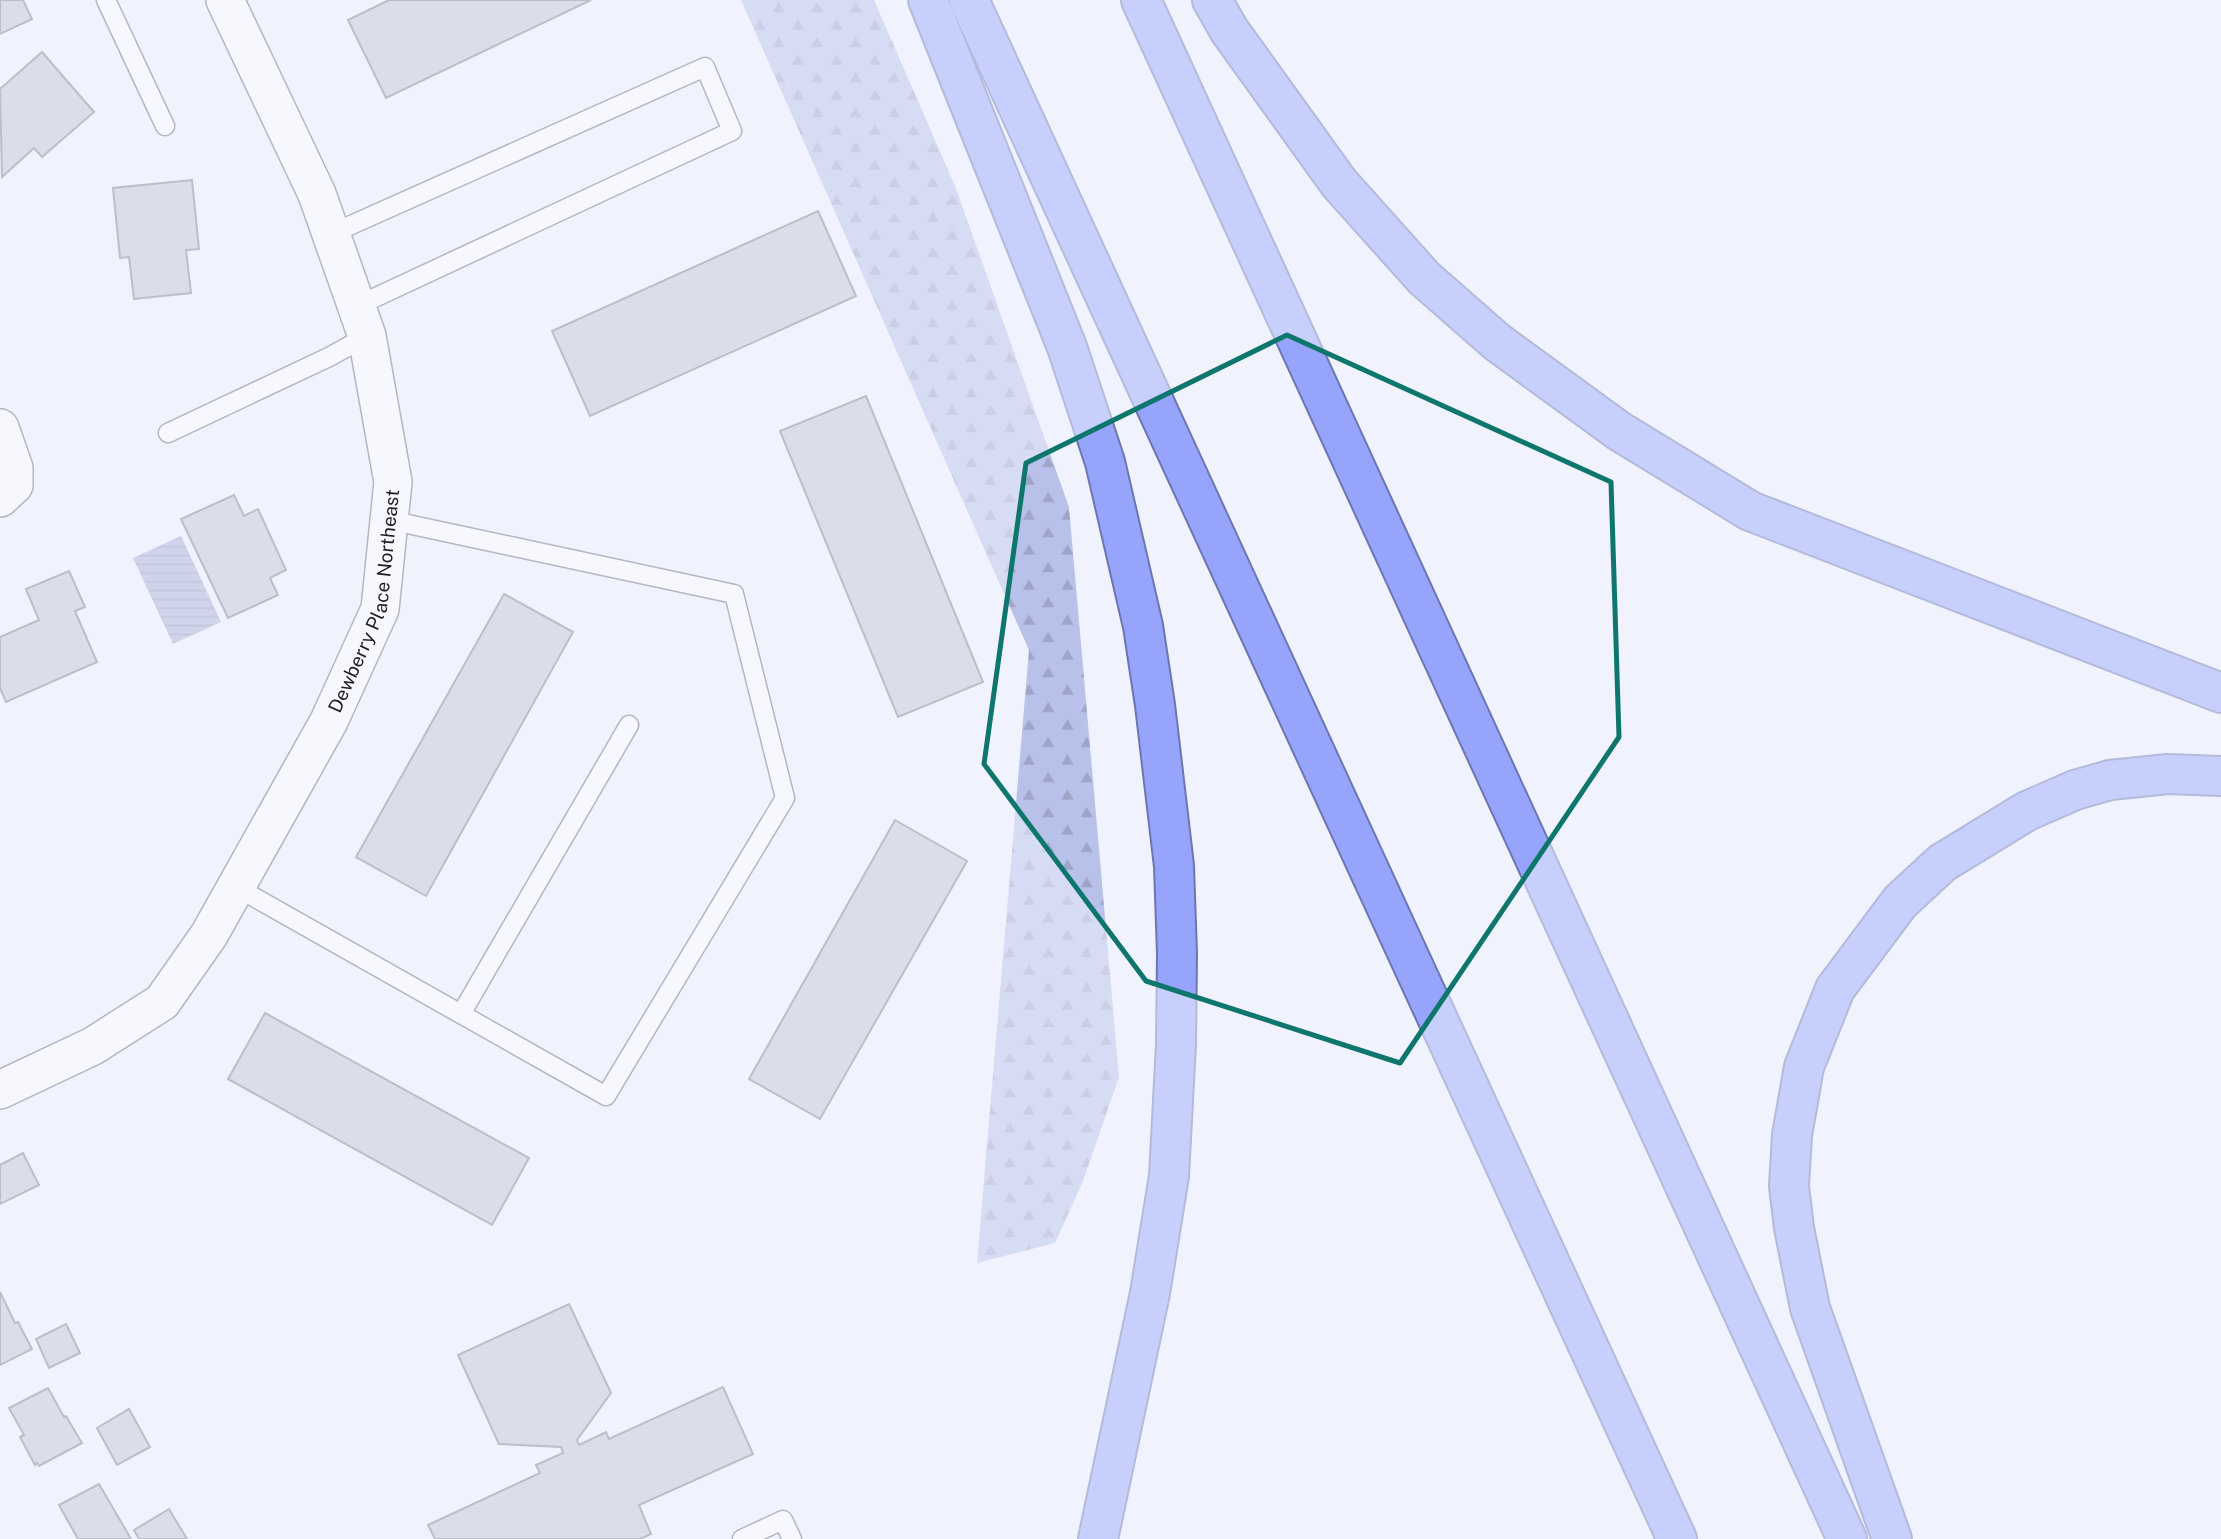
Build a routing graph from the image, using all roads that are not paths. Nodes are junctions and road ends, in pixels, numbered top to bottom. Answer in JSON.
{"nodes":[{"id":1,"x":106,"y":0,"type":"edge"},
{"id":2,"x":225,"y":0,"type":"edge"},
{"id":3,"x":928,"y":0,"type":"edge"},
{"id":4,"x":970,"y":0,"type":"edge"},
{"id":5,"x":1141,"y":0,"type":"edge"},
{"id":6,"x":1212,"y":0,"type":"edge"},
{"id":7,"x":165,"y":126,"type":"dead end"},
{"id":8,"x":331,"y":234,"type":"junction"},
{"id":9,"x":362,"y":321,"type":"junction"},
{"id":10,"x":0,"y":428,"type":"edge"},
{"id":11,"x":168,"y":433,"type":"dead end"},
{"id":12,"x":7,"y":492,"type":"edge"},
{"id":13,"x":389,"y":520,"type":"junction"},
{"id":14,"x":2221,"y":693,"type":"edge"},
{"id":15,"x":629,"y":725,"type":"dead end"},
{"id":16,"x":2221,"y":776,"type":"edge"},
{"id":17,"x":236,"y":887,"type":"junction"},
{"id":18,"x":460,"y":1014,"type":"junction"},
{"id":19,"x":0,"y":1090,"type":"edge"},
{"id":20,"x":742,"y":1539,"type":"edge"},
{"id":21,"x":792,"y":1539,"type":"edge"},
{"id":22,"x":1098,"y":1539,"type":"edge"},
{"id":23,"x":1676,"y":1539,"type":"edge"},
{"id":24,"x":1847,"y":1539,"type":"edge"},
{"id":25,"x":1892,"y":1539,"type":"edge"}],
"edges":[{"from":1,"to":7,"type":"lane"},
{"from":2,"to":8,"type":"street","name":"Dewberry Place Northeast"},
{"from":3,"to":22,"type":"highway"},
{"from":4,"to":23,"type":"highway"},
{"from":5,"to":24,"type":"highway"},
{"from":6,"to":14,"type":"highway"},
{"from":8,"to":9,"type":"street","name":"Dewberry Place Northeast"},
{"from":8,"to":9,"type":"lane"},
{"from":9,"to":11,"type":"lane"},
{"from":9,"to":13,"type":"street","name":"Dewberry Place Northeast"},
{"from":10,"to":12,"type":"street"},
{"from":13,"to":17,"type":"street","name":"Dewberry Place Northeast"},
{"from":13,"to":18,"type":"lane"},
{"from":15,"to":18,"type":"lane"},
{"from":16,"to":25,"type":"highway"},
{"from":17,"to":18,"type":"lane"},
{"from":17,"to":19,"type":"street","name":"Dewberry Place Northeast"},
{"from":20,"to":21,"type":"lane"}]}
